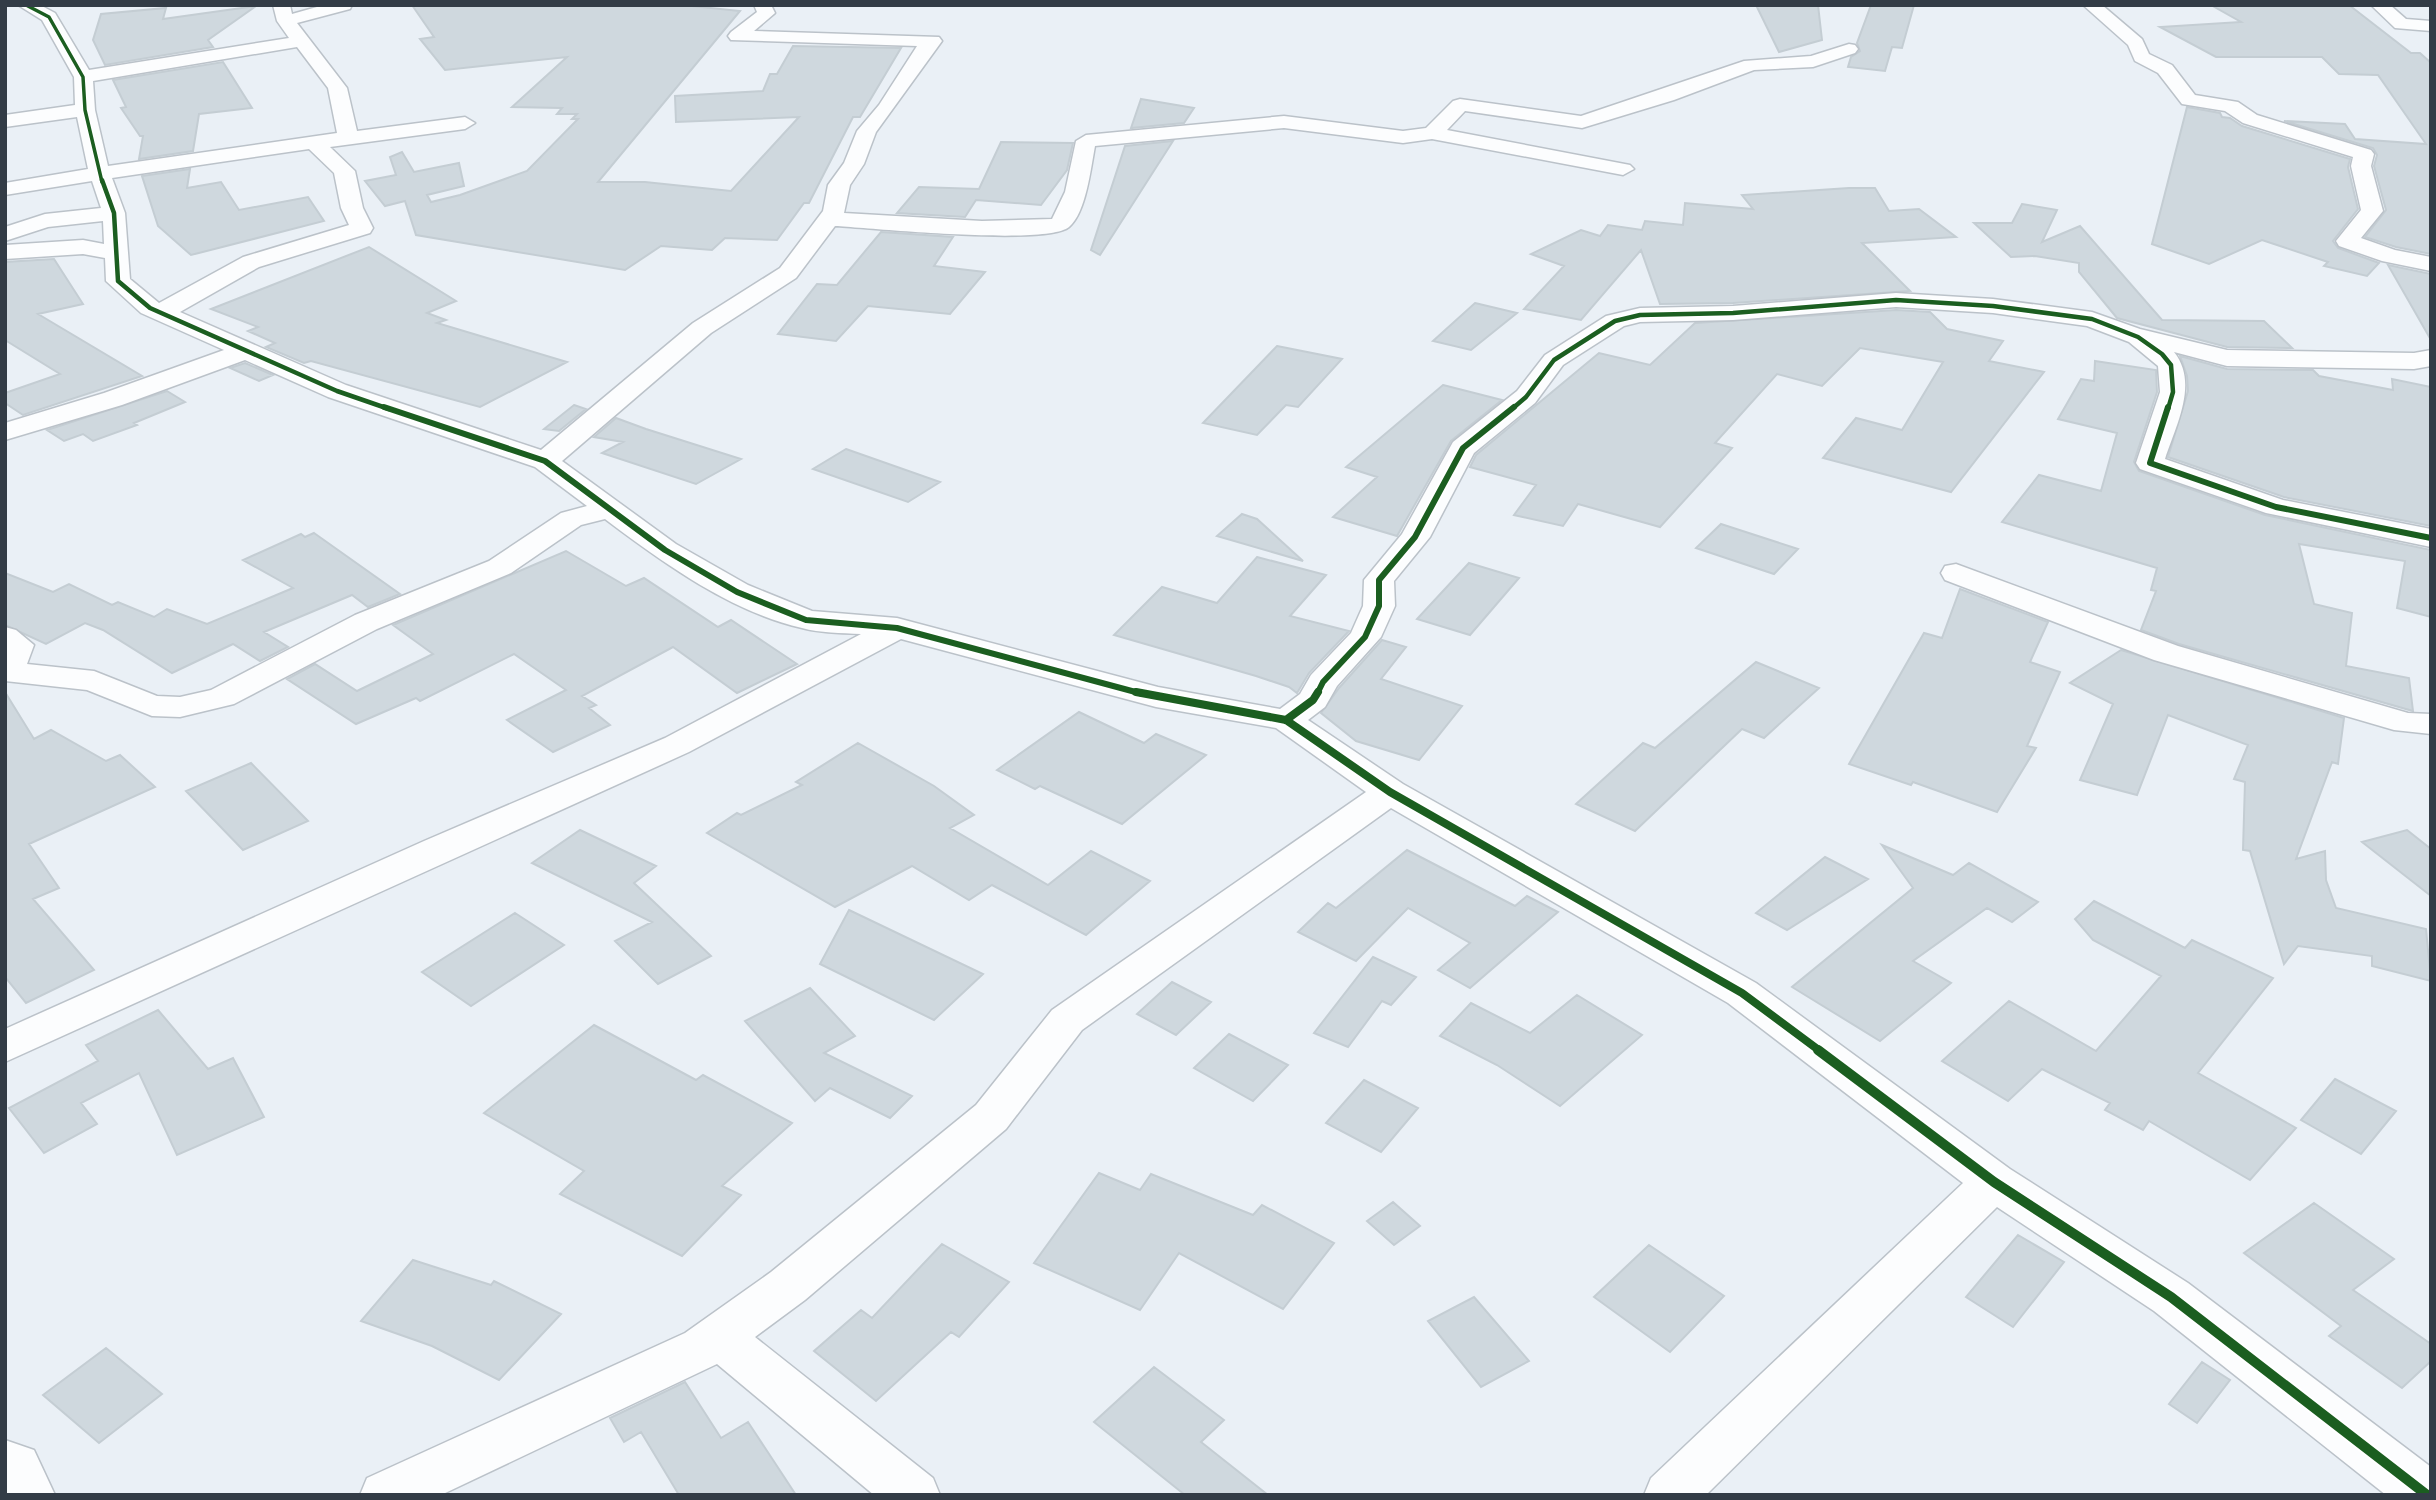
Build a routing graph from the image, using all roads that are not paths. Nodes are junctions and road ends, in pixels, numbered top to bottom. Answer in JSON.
{"nodes":[{"id":1,"x":26,"y":5,"type":"edge"},
{"id":2,"x":344,"y":5,"type":"edge"},
{"id":3,"x":762,"y":5,"type":"edge"},
{"id":4,"x":2091,"y":5,"type":"edge"},
{"id":5,"x":2379,"y":5,"type":"edge"},
{"id":6,"x":284,"y":13,"type":"edge"},
{"id":7,"x":2400,"y":24,"type":"junction"},
{"id":8,"x":2431,"y":26,"type":"edge"},
{"id":9,"x":300,"y":41,"type":"junction"},
{"id":10,"x":2413,"y":42,"type":"dead end"},
{"id":11,"x":1849,"y":48,"type":"dead end"},
{"id":12,"x":84,"y":93,"type":"junction"},
{"id":13,"x":5,"y":121,"type":"edge"},
{"id":14,"x":465,"y":122,"type":"dead end"},
{"id":15,"x":1432,"y":133,"type":"junction"},
{"id":16,"x":348,"y":138,"type":"junction"},
{"id":17,"x":315,"y":144,"type":"junction"},
{"id":18,"x":1623,"y":169,"type":"dead end"},
{"id":19,"x":100,"y":175,"type":"junction"},
{"id":20,"x":5,"y":190,"type":"edge"},
{"id":21,"x":114,"y":213,"type":"junction"},
{"id":22,"x":829,"y":219,"type":"junction"},
{"id":23,"x":5,"y":234,"type":"edge"},
{"id":24,"x":5,"y":252,"type":"edge"},
{"id":25,"x":118,"y":253,"type":"junction"},
{"id":26,"x":2431,"y":264,"type":"edge"},
{"id":27,"x":158,"y":312,"type":"junction"},
{"id":28,"x":2123,"y":331,"type":"junction"},
{"id":29,"x":245,"y":351,"type":"junction"},
{"id":30,"x":2431,"y":358,"type":"edge"},
{"id":31,"x":5,"y":432,"type":"edge"},
{"id":32,"x":545,"y":461,"type":"junction"},
{"id":33,"x":611,"y":509,"type":"junction"},
{"id":34,"x":2431,"y":538,"type":"edge"},
{"id":35,"x":1955,"y":573,"type":"dead end"},
{"id":36,"x":897,"y":628,"type":"junction"},
{"id":37,"x":5,"y":637,"type":"edge"},
{"id":38,"x":1286,"y":720,"type":"junction"},
{"id":39,"x":2431,"y":724,"type":"edge"},
{"id":40,"x":1390,"y":792,"type":"junction"},
{"id":41,"x":5,"y":1047,"type":"edge"},
{"id":42,"x":1994,"y":1182,"type":"junction"},
{"id":43,"x":718,"y":1336,"type":"junction"},
{"id":44,"x":5,"y":1463,"type":"edge"},
{"id":45,"x":1691,"y":1488,"type":"edge"},
{"id":46,"x":29,"y":1495,"type":"edge"},
{"id":47,"x":386,"y":1495,"type":"edge"},
{"id":48,"x":914,"y":1495,"type":"edge"},
{"id":49,"x":2427,"y":1495,"type":"edge"}],
"edges":[{"from":1,"to":12,"type":"street"},
{"from":2,"to":6,"type":"street"},
{"from":3,"to":22,"type":"street"},
{"from":4,"to":26,"type":"street"},
{"from":5,"to":7,"type":"street"},
{"from":6,"to":9,"type":"street"},
{"from":7,"to":8,"type":"street"},
{"from":7,"to":10,"type":"street"},
{"from":9,"to":12,"type":"street"},
{"from":9,"to":16,"type":"street"},
{"from":11,"to":15,"type":"street"},
{"from":12,"to":13,"type":"street"},
{"from":12,"to":19,"type":"street"},
{"from":14,"to":16,"type":"street"},
{"from":15,"to":18,"type":"street"},
{"from":15,"to":22,"type":"street"},
{"from":16,"to":17,"type":"street"},
{"from":17,"to":19,"type":"street"},
{"from":17,"to":27,"type":"street"},
{"from":19,"to":20,"type":"street"},
{"from":19,"to":21,"type":"street"},
{"from":21,"to":23,"type":"street"},
{"from":21,"to":25,"type":"street"},
{"from":22,"to":32,"type":"street"},
{"from":24,"to":25,"type":"street"},
{"from":25,"to":27,"type":"street"},
{"from":27,"to":29,"type":"street"},
{"from":28,"to":30,"type":"street"},
{"from":28,"to":34,"type":"street"},
{"from":28,"to":38,"type":"street"},
{"from":29,"to":31,"type":"street"},
{"from":29,"to":32,"type":"street"},
{"from":32,"to":33,"type":"street"},
{"from":33,"to":36,"type":"street"},
{"from":33,"to":37,"type":"street"},
{"from":35,"to":39,"type":"street"},
{"from":36,"to":38,"type":"street"},
{"from":36,"to":41,"type":"street"},
{"from":38,"to":40,"type":"street"},
{"from":40,"to":42,"type":"street"},
{"from":40,"to":43,"type":"street"},
{"from":42,"to":45,"type":"street"},
{"from":42,"to":49,"type":"street"},
{"from":43,"to":47,"type":"street"},
{"from":43,"to":48,"type":"street"},
{"from":44,"to":46,"type":"street"}]}
